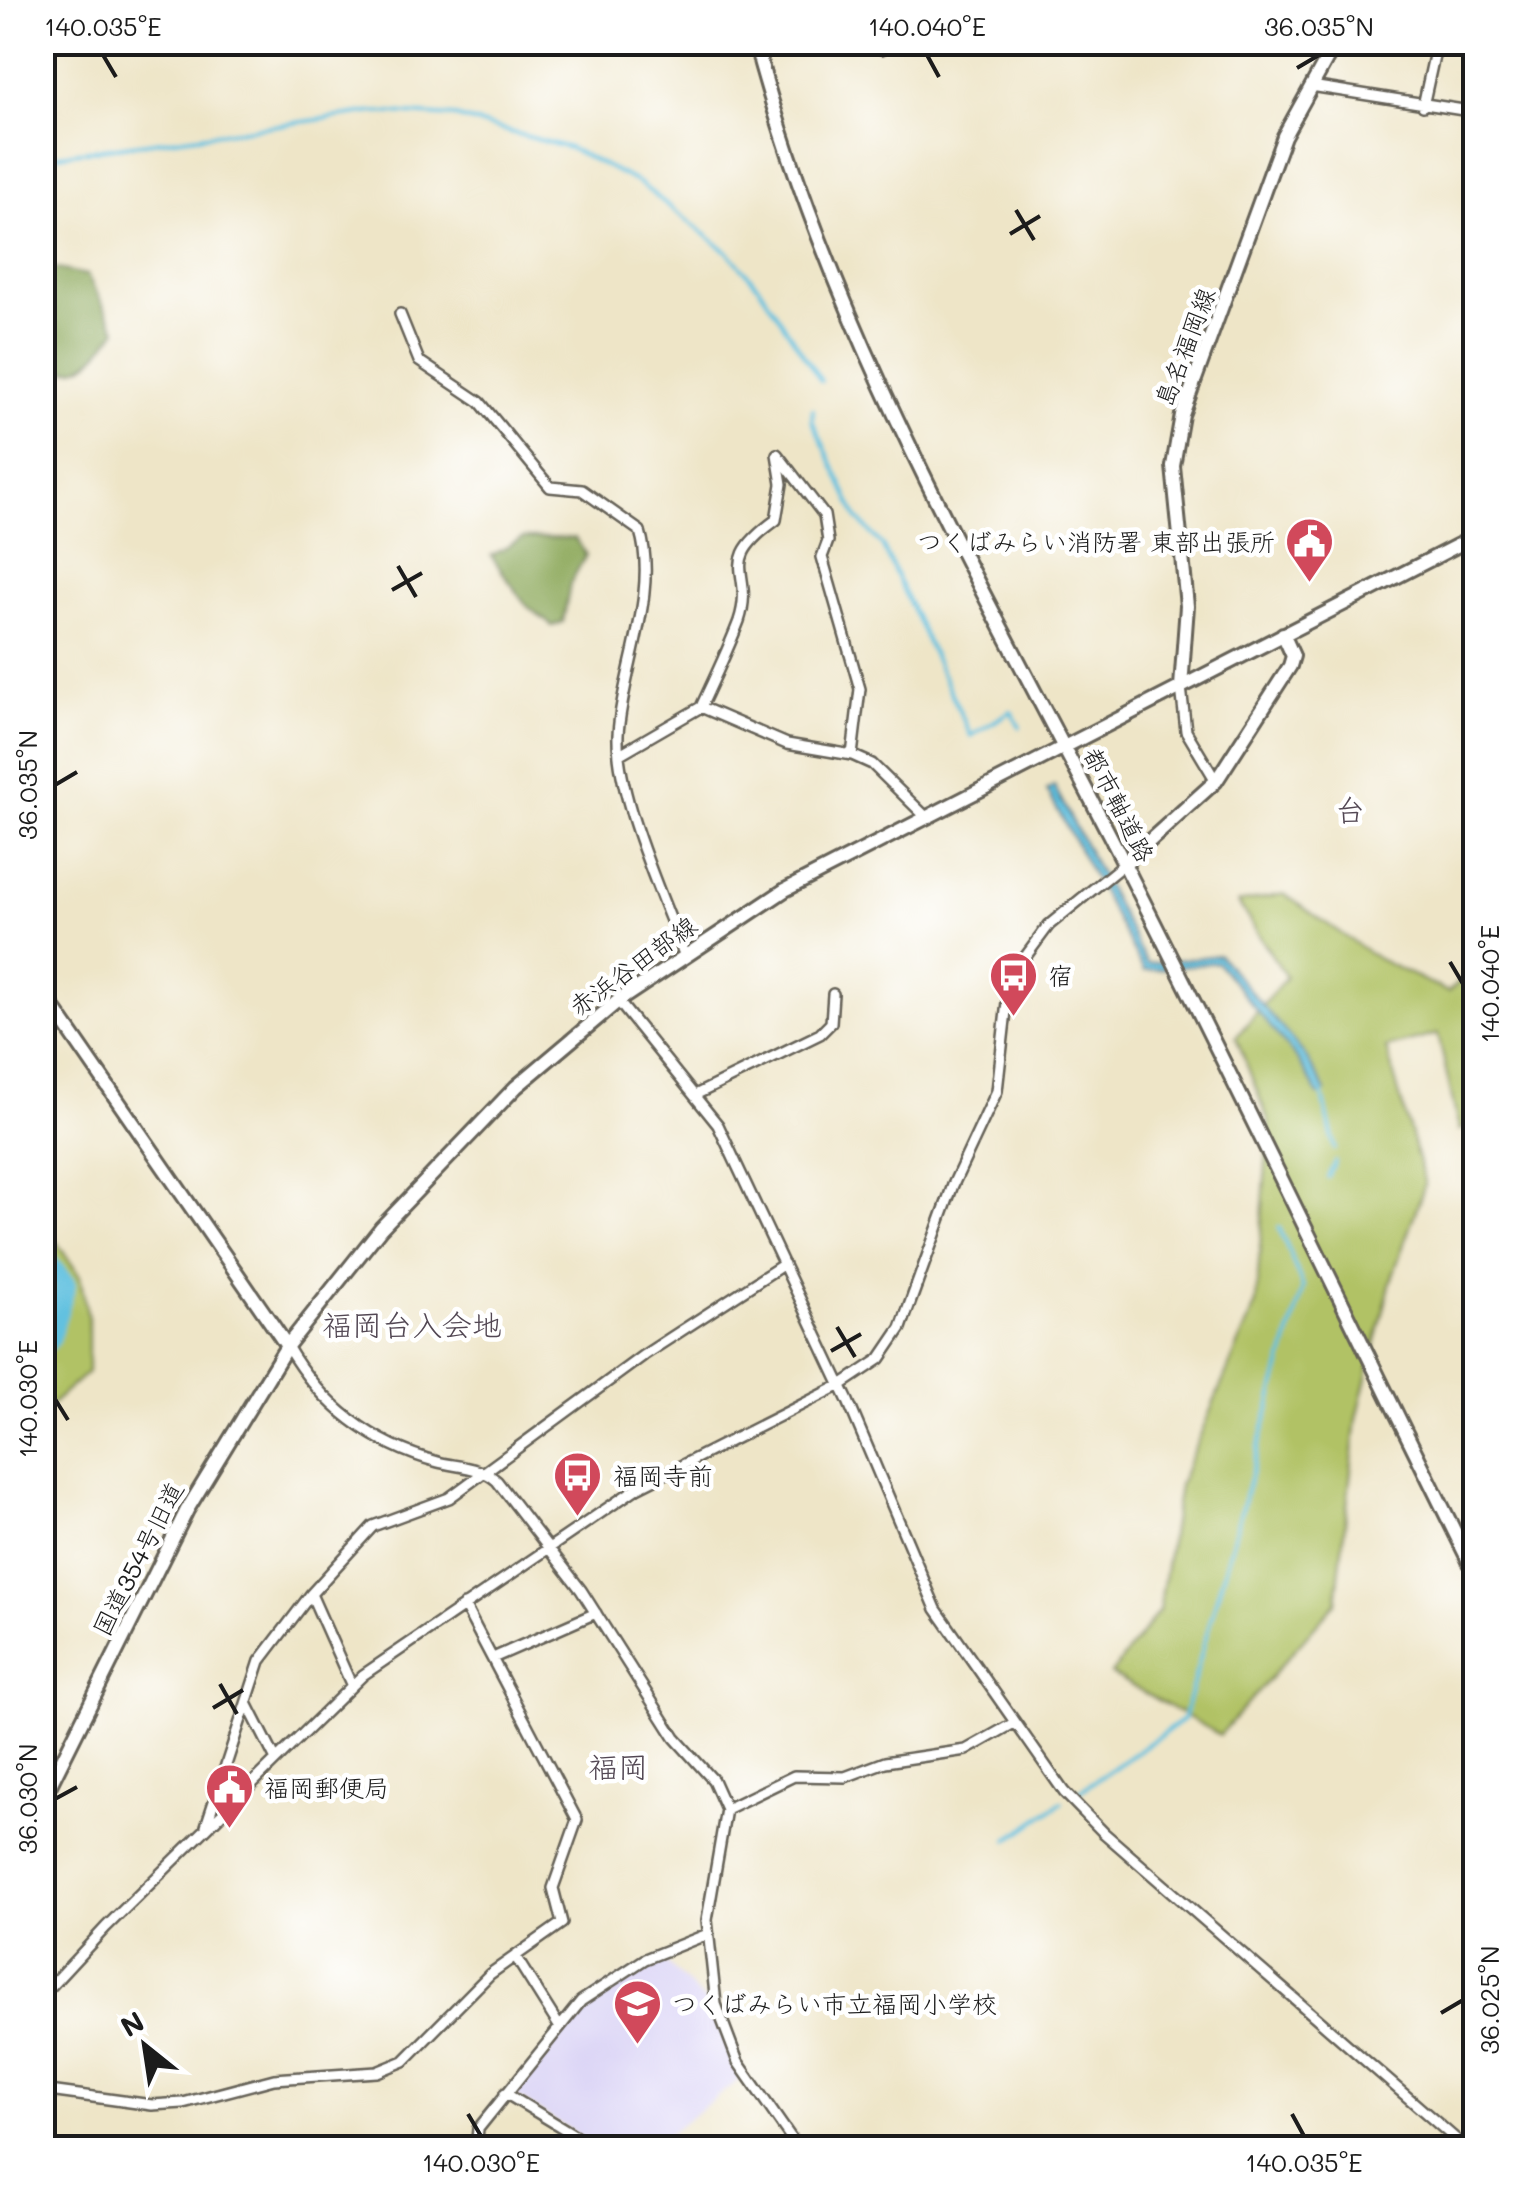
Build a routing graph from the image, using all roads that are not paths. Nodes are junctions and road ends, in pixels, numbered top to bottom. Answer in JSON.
{"nodes":[{"id":1,"x":755,"y":42,"type":"edge"},
{"id":2,"x":878,"y":42,"type":"edge"},
{"id":3,"x":887,"y":42,"type":"edge"},
{"id":4,"x":1336,"y":42,"type":"edge"},
{"id":5,"x":1437,"y":42,"type":"edge"},
{"id":6,"x":1309,"y":86,"type":"junction"},
{"id":7,"x":1423,"y":106,"type":"junction"},
{"id":8,"x":1476,"y":112,"type":"edge"},
{"id":9,"x":400,"y":314,"type":"dead end"},
{"id":10,"x":1476,"y":536,"type":"edge"},
{"id":11,"x":1283,"y":634,"type":"junction"},
{"id":12,"x":1181,"y":687,"type":"junction"},
{"id":13,"x":701,"y":707,"type":"junction"},
{"id":14,"x":1064,"y":746,"type":"junction"},
{"id":15,"x":620,"y":754,"type":"junction"},
{"id":16,"x":852,"y":755,"type":"junction"},
{"id":17,"x":1216,"y":781,"type":"junction"},
{"id":18,"x":924,"y":814,"type":"junction"},
{"id":19,"x":1124,"y":864,"type":"junction"},
{"id":20,"x":684,"y":954,"type":"junction"},
{"id":21,"x":42,"y":991,"type":"edge"},
{"id":22,"x":834,"y":994,"type":"dead end"},
{"id":23,"x":618,"y":1002,"type":"junction"},
{"id":24,"x":697,"y":1094,"type":"junction"},
{"id":25,"x":784,"y":1264,"type":"junction"},
{"id":26,"x":287,"y":1346,"type":"junction"},
{"id":27,"x":840,"y":1385,"type":"junction"},
{"id":28,"x":488,"y":1473,"type":"junction"},
{"id":29,"x":549,"y":1545,"type":"junction"},
{"id":30,"x":1476,"y":1575,"type":"edge"},
{"id":31,"x":311,"y":1594,"type":"junction"},
{"id":32,"x":464,"y":1605,"type":"junction"},
{"id":33,"x":596,"y":1613,"type":"junction"},
{"id":34,"x":492,"y":1658,"type":"junction"},
{"id":35,"x":351,"y":1684,"type":"junction"},
{"id":36,"x":248,"y":1705,"type":"junction"},
{"id":37,"x":1014,"y":1724,"type":"junction"},
{"id":38,"x":275,"y":1758,"type":"junction"},
{"id":39,"x":42,"y":1801,"type":"edge"},
{"id":40,"x":726,"y":1809,"type":"junction"},
{"id":41,"x":205,"y":1828,"type":"junction"},
{"id":42,"x":708,"y":1934,"type":"junction"},
{"id":43,"x":516,"y":1956,"type":"junction"},
{"id":44,"x":42,"y":1996,"type":"edge"},
{"id":45,"x":560,"y":2026,"type":"junction"},
{"id":46,"x":42,"y":2090,"type":"edge"},
{"id":47,"x":505,"y":2093,"type":"junction"},
{"id":48,"x":476,"y":2148,"type":"edge"},
{"id":49,"x":596,"y":2148,"type":"edge"},
{"id":50,"x":798,"y":2148,"type":"edge"},
{"id":51,"x":1466,"y":2148,"type":"edge"}],
"edges":[{"from":1,"to":14,"type":"main road","name":"都市軸道路"},
{"from":2,"to":3,"type":"street"},
{"from":4,"to":6,"type":"main road","name":"島名福岡線"},
{"from":5,"to":7,"type":"street"},
{"from":6,"to":7,"type":"street"},
{"from":6,"to":12,"type":"main road","name":"島名福岡線"},
{"from":7,"to":8,"type":"street"},
{"from":9,"to":15,"type":"street"},
{"from":10,"to":11,"type":"main road","name":"赤浜谷田部線"},
{"from":11,"to":12,"type":"main road","name":"赤浜谷田部線"},
{"from":11,"to":17,"type":"main road"},
{"from":12,"to":14,"type":"main road","name":"赤浜谷田部線"},
{"from":12,"to":17,"type":"street"},
{"from":13,"to":15,"type":"street"},
{"from":13,"to":16,"type":"street"},
{"from":13,"to":16,"type":"street"},
{"from":14,"to":18,"type":"main road","name":"赤浜谷田部線"},
{"from":14,"to":19,"type":"main road","name":"都市軸道路"},
{"from":15,"to":20,"type":"street"},
{"from":16,"to":18,"type":"street"},
{"from":17,"to":19,"type":"main road"},
{"from":18,"to":20,"type":"main road","name":"赤浜谷田部線"},
{"from":19,"to":27,"type":"street"},
{"from":19,"to":30,"type":"main road","name":"都市軸道路"},
{"from":20,"to":23,"type":"main road","name":"赤浜谷田部線"},
{"from":21,"to":26,"type":"main road"},
{"from":22,"to":24,"type":"street"},
{"from":23,"to":24,"type":"street"},
{"from":23,"to":26,"type":"main road","name":"赤浜谷田部線"},
{"from":24,"to":25,"type":"street"},
{"from":25,"to":27,"type":"street"},
{"from":25,"to":28,"type":"street"},
{"from":26,"to":28,"type":"street"},
{"from":26,"to":39,"type":"main road","name":"国道354号旧道"},
{"from":27,"to":29,"type":"street"},
{"from":27,"to":37,"type":"street"},
{"from":28,"to":29,"type":"street"},
{"from":28,"to":31,"type":"street"},
{"from":29,"to":32,"type":"street"},
{"from":29,"to":33,"type":"street"},
{"from":31,"to":35,"type":"street"},
{"from":31,"to":36,"type":"street"},
{"from":32,"to":34,"type":"street"},
{"from":32,"to":35,"type":"street"},
{"from":33,"to":34,"type":"street"},
{"from":33,"to":40,"type":"street"},
{"from":34,"to":43,"type":"street"},
{"from":35,"to":38,"type":"street"},
{"from":36,"to":38,"type":"street"},
{"from":36,"to":41,"type":"street"},
{"from":37,"to":40,"type":"street"},
{"from":37,"to":51,"type":"street"},
{"from":38,"to":41,"type":"street"},
{"from":40,"to":42,"type":"street"},
{"from":41,"to":44,"type":"street"},
{"from":42,"to":45,"type":"street"},
{"from":42,"to":50,"type":"street"},
{"from":43,"to":45,"type":"street"},
{"from":43,"to":46,"type":"street"},
{"from":45,"to":47,"type":"street"},
{"from":47,"to":48,"type":"street"},
{"from":47,"to":49,"type":"street"}]}
